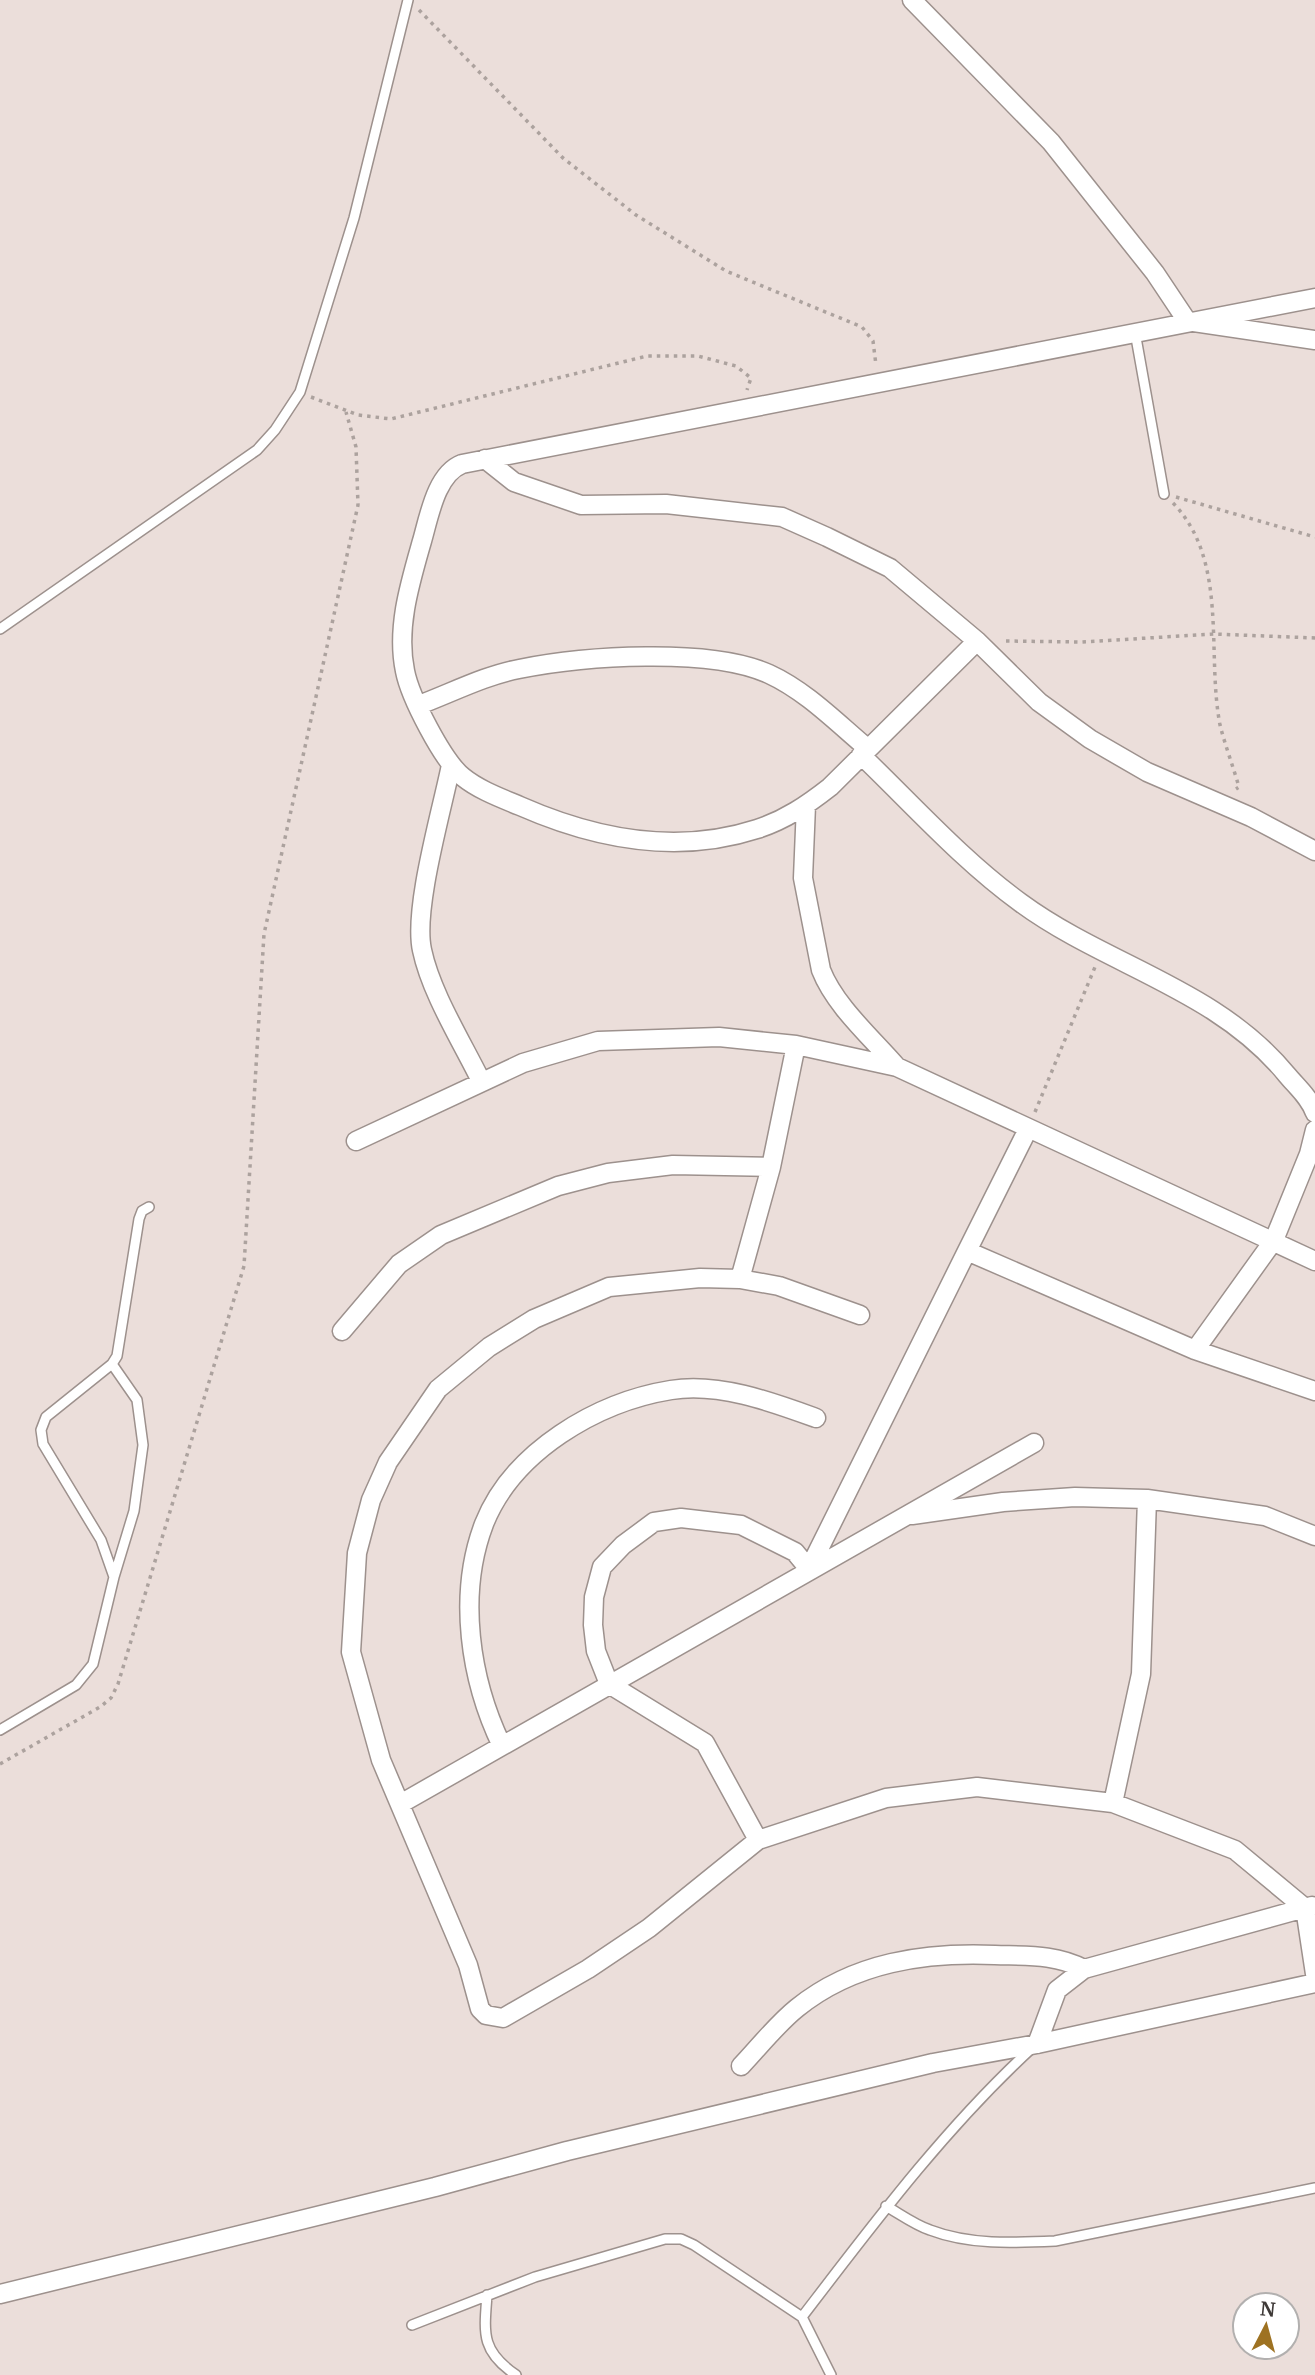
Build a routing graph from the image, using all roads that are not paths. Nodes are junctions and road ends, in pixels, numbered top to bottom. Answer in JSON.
{"nodes":[{"id":1,"x":408,"y":0,"type":"edge"},
{"id":2,"x":912,"y":0,"type":"edge"},
{"id":3,"x":1315,"y":298,"type":"edge"},
{"id":4,"x":1187,"y":321,"type":"junction"},
{"id":5,"x":1135,"y":332,"type":"junction"},
{"id":6,"x":1315,"y":340,"type":"edge"},
{"id":7,"x":485,"y":459,"type":"junction"},
{"id":8,"x":1164,"y":494,"type":"road end"},
{"id":9,"x":0,"y":629,"type":"edge"},
{"id":10,"x":977,"y":641,"type":"junction"},
{"id":11,"x":419,"y":705,"type":"junction"},
{"id":12,"x":864,"y":752,"type":"junction"},
{"id":13,"x":451,"y":765,"type":"junction"},
{"id":14,"x":806,"y":805,"type":"junction"},
{"id":15,"x":1315,"y":851,"type":"edge"},
{"id":16,"x":796,"y":1045,"type":"junction"},
{"id":17,"x":897,"y":1067,"type":"junction"},
{"id":18,"x":481,"y":1082,"type":"junction"},
{"id":19,"x":1315,"y":1114,"type":"edge"},
{"id":20,"x":1028,"y":1129,"type":"junction"},
{"id":21,"x":1315,"y":1130,"type":"edge"},
{"id":22,"x":356,"y":1141,"type":"dead end"},
{"id":23,"x":771,"y":1167,"type":"junction"},
{"id":24,"x":149,"y":1207,"type":"dead end"},
{"id":25,"x":1274,"y":1240,"type":"junction"},
{"id":26,"x":967,"y":1251,"type":"junction"},
{"id":27,"x":1315,"y":1261,"type":"edge"},
{"id":28,"x":740,"y":1279,"type":"junction"},
{"id":29,"x":860,"y":1315,"type":"dead end"},
{"id":30,"x":342,"y":1331,"type":"dead end"},
{"id":31,"x":1195,"y":1350,"type":"junction"},
{"id":32,"x":112,"y":1364,"type":"junction"},
{"id":33,"x":1315,"y":1391,"type":"edge"},
{"id":34,"x":816,"y":1418,"type":"dead end"},
{"id":35,"x":1034,"y":1443,"type":"dead end"},
{"id":36,"x":1147,"y":1499,"type":"junction"},
{"id":37,"x":901,"y":1516,"type":"junction"},
{"id":38,"x":1315,"y":1536,"type":"edge"},
{"id":39,"x":809,"y":1569,"type":"junction"},
{"id":40,"x":114,"y":1577,"type":"junction"},
{"id":41,"x":608,"y":1684,"type":"junction"},
{"id":42,"x":0,"y":1730,"type":"edge"},
{"id":43,"x":502,"y":1746,"type":"junction"},
{"id":44,"x":402,"y":1803,"type":"junction"},
{"id":45,"x":1113,"y":1804,"type":"junction"},
{"id":46,"x":758,"y":1840,"type":"junction"},
{"id":47,"x":1310,"y":1906,"type":"edge"},
{"id":48,"x":1084,"y":1969,"type":"junction"},
{"id":49,"x":1315,"y":1974,"type":"edge"},
{"id":50,"x":1315,"y":1983,"type":"edge"},
{"id":51,"x":1037,"y":2044,"type":"junction"},
{"id":52,"x":741,"y":2066,"type":"dead end"},
{"id":53,"x":1315,"y":2188,"type":"edge"},
{"id":54,"x":887,"y":2207,"type":"junction"},
{"id":55,"x":0,"y":2294,"type":"edge"},
{"id":56,"x":487,"y":2295,"type":"junction"},
{"id":57,"x":802,"y":2317,"type":"junction"},
{"id":58,"x":412,"y":2325,"type":"dead end"},
{"id":59,"x":516,"y":2375,"type":"edge"},
{"id":60,"x":831,"y":2375,"type":"edge"}],
"edges":[{"from":1,"to":9,"type":"lane"},
{"from":2,"to":4,"type":"street"},
{"from":3,"to":4,"type":"street"},
{"from":4,"to":5,"type":"street"},
{"from":4,"to":6,"type":"street"},
{"from":5,"to":7,"type":"street"},
{"from":5,"to":8,"type":"lane"},
{"from":7,"to":10,"type":"street"},
{"from":7,"to":11,"type":"street"},
{"from":10,"to":12,"type":"street"},
{"from":10,"to":15,"type":"street"},
{"from":11,"to":12,"type":"street"},
{"from":11,"to":13,"type":"street"},
{"from":12,"to":14,"type":"street"},
{"from":12,"to":19,"type":"street"},
{"from":13,"to":14,"type":"street"},
{"from":13,"to":18,"type":"street"},
{"from":14,"to":17,"type":"street"},
{"from":16,"to":17,"type":"street"},
{"from":16,"to":18,"type":"street"},
{"from":16,"to":23,"type":"street"},
{"from":17,"to":20,"type":"street"},
{"from":18,"to":22,"type":"street"},
{"from":20,"to":25,"type":"street"},
{"from":20,"to":26,"type":"street"},
{"from":21,"to":25,"type":"street"},
{"from":23,"to":28,"type":"street"},
{"from":23,"to":30,"type":"street"},
{"from":24,"to":32,"type":"lane"},
{"from":25,"to":27,"type":"street"},
{"from":25,"to":31,"type":"street"},
{"from":26,"to":31,"type":"street"},
{"from":26,"to":39,"type":"street"},
{"from":28,"to":29,"type":"street"},
{"from":28,"to":44,"type":"street"},
{"from":31,"to":33,"type":"street"},
{"from":32,"to":40,"type":"lane"},
{"from":32,"to":40,"type":"lane"},
{"from":34,"to":43,"type":"street"},
{"from":35,"to":37,"type":"street"},
{"from":36,"to":37,"type":"street"},
{"from":36,"to":38,"type":"street"},
{"from":36,"to":45,"type":"street"},
{"from":37,"to":39,"type":"street"},
{"from":39,"to":41,"type":"street"},
{"from":39,"to":41,"type":"street"},
{"from":40,"to":42,"type":"lane"},
{"from":41,"to":43,"type":"street"},
{"from":41,"to":46,"type":"street"},
{"from":43,"to":44,"type":"street"},
{"from":44,"to":46,"type":"street"},
{"from":45,"to":46,"type":"street"},
{"from":45,"to":47,"type":"street"},
{"from":47,"to":48,"type":"street"},
{"from":47,"to":49,"type":"street"},
{"from":48,"to":51,"type":"street"},
{"from":48,"to":52,"type":"street"},
{"from":50,"to":51,"type":"street"},
{"from":51,"to":54,"type":"lane"},
{"from":51,"to":55,"type":"street"},
{"from":53,"to":54,"type":"lane"},
{"from":54,"to":57,"type":"lane"},
{"from":56,"to":57,"type":"lane"},
{"from":56,"to":58,"type":"lane"},
{"from":56,"to":59,"type":"lane"},
{"from":57,"to":60,"type":"lane"}]}
